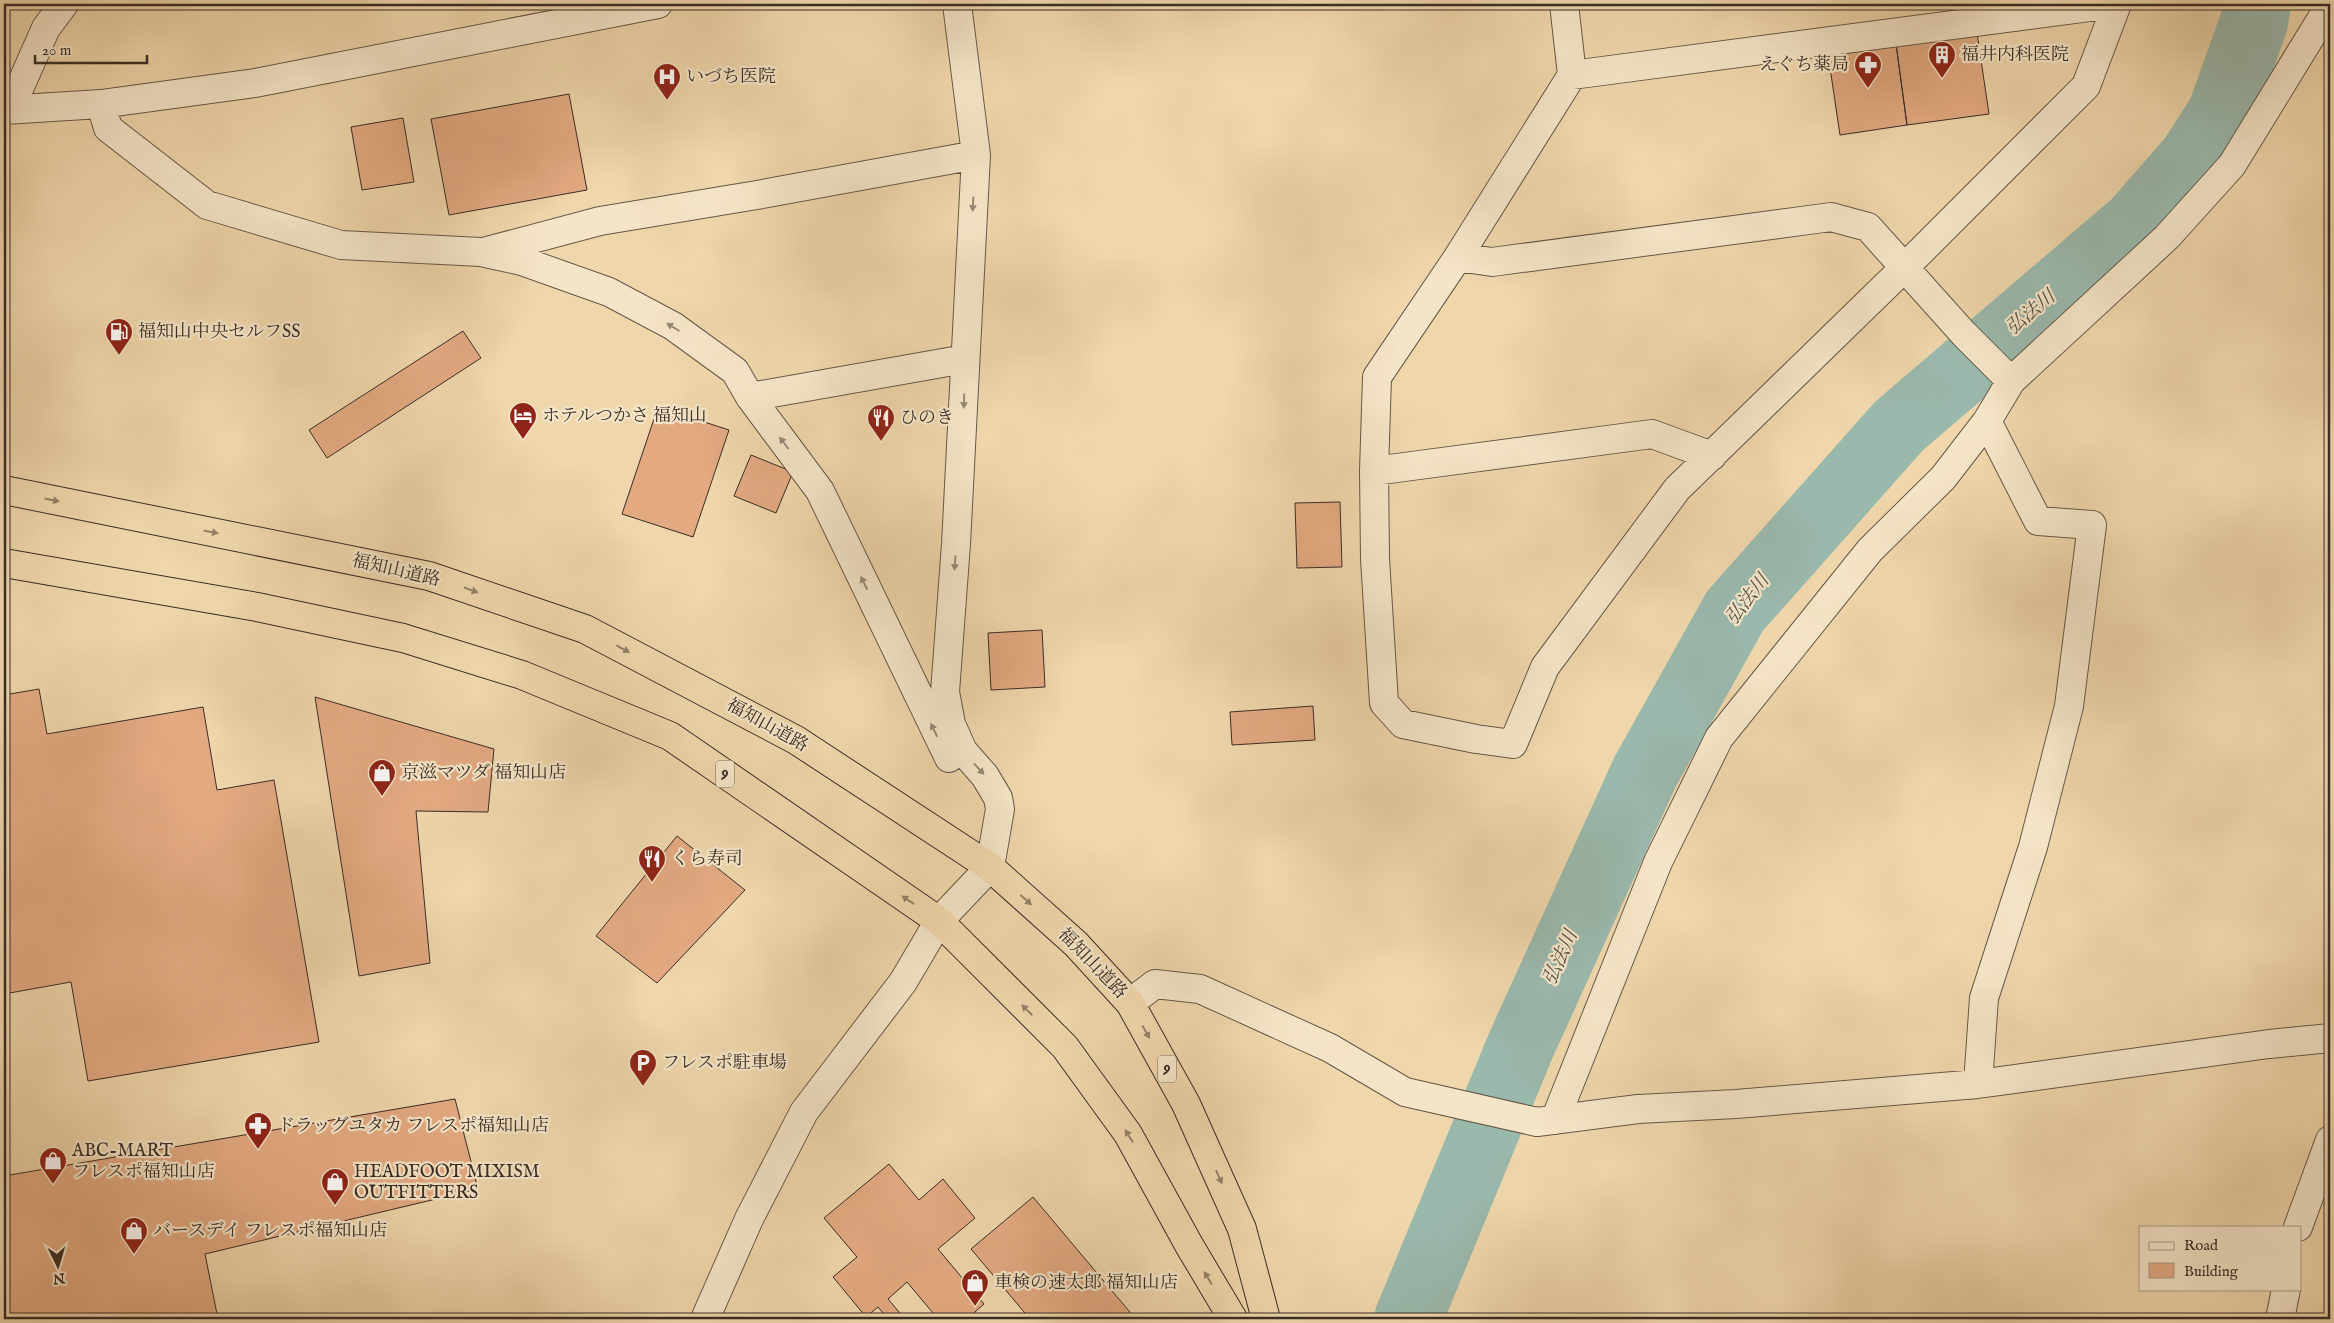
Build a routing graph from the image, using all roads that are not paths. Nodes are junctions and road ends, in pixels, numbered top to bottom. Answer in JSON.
{"nodes":[{"id":1,"x":64,"y":4,"type":"edge"},
{"id":2,"x":658,"y":4,"type":"edge"},
{"id":3,"x":957,"y":4,"type":"edge"},
{"id":4,"x":1564,"y":4,"type":"edge"},
{"id":5,"x":2115,"y":4,"type":"edge"},
{"id":6,"x":2330,"y":5,"type":"edge"},
{"id":7,"x":1572,"y":75,"type":"junction"},
{"id":8,"x":101,"y":104,"type":"junction"},
{"id":9,"x":7,"y":110,"type":"edge"},
{"id":10,"x":976,"y":155,"type":"junction"},
{"id":11,"x":481,"y":252,"type":"junction"},
{"id":12,"x":1458,"y":257,"type":"junction"},
{"id":13,"x":1905,"y":268,"type":"junction"},
{"id":14,"x":965,"y":359,"type":"junction"},
{"id":15,"x":2011,"y":381,"type":"junction"},
{"id":16,"x":750,"y":398,"type":"junction"},
{"id":17,"x":1987,"y":421,"type":"junction"},
{"id":18,"x":1712,"y":456,"type":"junction"},
{"id":19,"x":1374,"y":471,"type":"junction"},
{"id":20,"x":4,"y":490,"type":"edge"},
{"id":21,"x":4,"y":563,"type":"edge"},
{"id":22,"x":990,"y":867,"type":"junction"},
{"id":23,"x":939,"y":921,"type":"junction"},
{"id":24,"x":1130,"y":1003,"type":"junction"},
{"id":25,"x":2330,"y":1038,"type":"edge"},
{"id":26,"x":1978,"y":1084,"type":"junction"},
{"id":27,"x":1555,"y":1120,"type":"junction"},
{"id":28,"x":2330,"y":1140,"type":"edge"},
{"id":29,"x":2298,"y":1226,"type":"edge"},
{"id":30,"x":2286,"y":1290,"type":"edge"},
{"id":31,"x":705,"y":1319,"type":"edge"},
{"id":32,"x":1233,"y":1319,"type":"edge"},
{"id":33,"x":1266,"y":1319,"type":"edge"},
{"id":34,"x":2280,"y":1319,"type":"edge"}],
"edges":[{"from":1,"to":9,"type":"street"},
{"from":2,"to":8,"type":"street"},
{"from":3,"to":10,"type":"street"},
{"from":4,"to":7,"type":"street"},
{"from":5,"to":7,"type":"street"},
{"from":5,"to":13,"type":"street"},
{"from":6,"to":15,"type":"street"},
{"from":7,"to":12,"type":"street"},
{"from":8,"to":9,"type":"street"},
{"from":8,"to":11,"type":"street"},
{"from":10,"to":11,"type":"street"},
{"from":10,"to":14,"type":"street","one_way":true},
{"from":16,"to":11,"type":"street","one_way":true},
{"from":12,"to":13,"type":"street"},
{"from":12,"to":19,"type":"street"},
{"from":13,"to":15,"type":"street"},
{"from":13,"to":18,"type":"street"},
{"from":14,"to":16,"type":"street"},
{"from":14,"to":22,"type":"street","one_way":true},
{"from":15,"to":17,"type":"street"},
{"from":22,"to":16,"type":"street","one_way":true},
{"from":17,"to":26,"type":"street"},
{"from":17,"to":27,"type":"street"},
{"from":18,"to":19,"type":"street"},
{"from":18,"to":19,"type":"street"},
{"from":20,"to":22,"type":"highway","name":"福知山道路","number":"9","one_way":true},
{"from":23,"to":21,"type":"highway","number":"9","one_way":true},
{"from":22,"to":23,"type":"street"},
{"from":22,"to":24,"type":"highway","name":"福知山道路","number":"9","one_way":true},
{"from":23,"to":31,"type":"street"},
{"from":32,"to":23,"type":"highway","number":"9","one_way":true},
{"from":24,"to":27,"type":"street"},
{"from":24,"to":33,"type":"highway","name":"福知山道路","number":"9","one_way":true},
{"from":25,"to":26,"type":"street"},
{"from":26,"to":27,"type":"street"},
{"from":28,"to":29,"type":"street"},
{"from":30,"to":34,"type":"street"}]}
